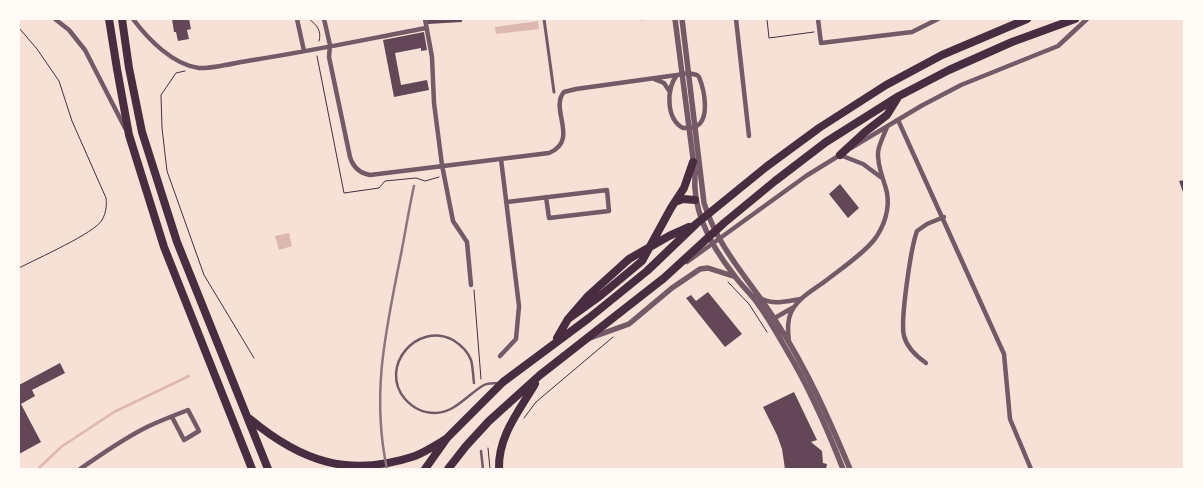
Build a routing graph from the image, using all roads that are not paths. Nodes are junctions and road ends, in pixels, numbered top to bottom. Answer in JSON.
{"nodes":[{"id":1,"x":55,"y":19,"type":"edge"},
{"id":2,"x":109,"y":19,"type":"edge"},
{"id":3,"x":122,"y":19,"type":"edge"},
{"id":4,"x":133,"y":19,"type":"edge"},
{"id":5,"x":297,"y":19,"type":"edge"},
{"id":6,"x":324,"y":19,"type":"edge"},
{"id":7,"x":425,"y":19,"type":"edge"},
{"id":8,"x":544,"y":19,"type":"edge"},
{"id":9,"x":675,"y":19,"type":"edge"},
{"id":10,"x":682,"y":19,"type":"edge"},
{"id":11,"x":736,"y":19,"type":"edge"},
{"id":12,"x":818,"y":19,"type":"edge"},
{"id":13,"x":938,"y":19,"type":"edge"},
{"id":14,"x":1027,"y":19,"type":"edge"},
{"id":15,"x":1075,"y":19,"type":"edge"},
{"id":16,"x":1087,"y":19,"type":"edge"},
{"id":17,"x":426,"y":28,"type":"junction"},
{"id":18,"x":330,"y":45,"type":"junction"},
{"id":19,"x":304,"y":51,"type":"junction"},
{"id":20,"x":682,"y":74,"type":"junction"},
{"id":21,"x":652,"y":79,"type":"junction"},
{"id":22,"x":554,"y":92,"type":"dead end"},
{"id":23,"x":670,"y":92,"type":"junction"},
{"id":24,"x":899,"y":96,"type":"junction"},
{"id":25,"x":898,"y":120,"type":"junction"},
{"id":26,"x":888,"y":126,"type":"junction"},
{"id":27,"x":692,"y":128,"type":"junction"},
{"id":28,"x":130,"y":135,"type":"junction"},
{"id":29,"x":749,"y":136,"type":"dead end"},
{"id":30,"x":840,"y":156,"type":"junction"},
{"id":31,"x":501,"y":159,"type":"junction"},
{"id":32,"x":693,"y":162,"type":"junction"},
{"id":33,"x":442,"y":165,"type":"junction"},
{"id":34,"x":882,"y":178,"type":"junction"},
{"id":35,"x":546,"y":197,"type":"junction"},
{"id":36,"x":695,"y":200,"type":"junction"},
{"id":37,"x":507,"y":202,"type":"junction"},
{"id":38,"x":676,"y":202,"type":"junction"},
{"id":39,"x":708,"y":215,"type":"junction"},
{"id":40,"x":944,"y":217,"type":"junction"},
{"id":41,"x":696,"y":224,"type":"junction"},
{"id":42,"x":706,"y":243,"type":"junction"},
{"id":43,"x":734,"y":276,"type":"junction"},
{"id":44,"x":471,"y":285,"type":"dead end"},
{"id":45,"x":760,"y":298,"type":"junction"},
{"id":46,"x":800,"y":299,"type":"junction"},
{"id":47,"x":796,"y":306,"type":"junction"},
{"id":48,"x":568,"y":320,"type":"junction"},
{"id":49,"x":772,"y":320,"type":"junction"},
{"id":50,"x":583,"y":341,"type":"junction"},
{"id":51,"x":555,"y":342,"type":"junction"},
{"id":52,"x":789,"y":342,"type":"junction"},
{"id":53,"x":500,"y":356,"type":"dead end"},
{"id":54,"x":926,"y":363,"type":"dead end"},
{"id":55,"x":540,"y":375,"type":"junction"},
{"id":56,"x":503,"y":382,"type":"junction"},
{"id":57,"x":474,"y":383,"type":"dead end"},
{"id":58,"x":172,"y":416,"type":"junction"},
{"id":59,"x":249,"y":419,"type":"junction"},
{"id":60,"x":447,"y":438,"type":"junction"},
{"id":61,"x":481,"y":451,"type":"dead end"},
{"id":62,"x":80,"y":469,"type":"edge"},
{"id":63,"x":251,"y":469,"type":"edge"},
{"id":64,"x":268,"y":469,"type":"edge"},
{"id":65,"x":425,"y":469,"type":"edge"},
{"id":66,"x":448,"y":469,"type":"edge"},
{"id":67,"x":483,"y":469,"type":"edge"},
{"id":68,"x":499,"y":469,"type":"edge"},
{"id":69,"x":843,"y":469,"type":"edge"},
{"id":70,"x":850,"y":469,"type":"edge"},
{"id":71,"x":1031,"y":469,"type":"edge"}],
"edges":[{"from":1,"to":28,"type":"street"},
{"from":2,"to":28,"type":"highway"},
{"from":3,"to":59,"type":"highway"},
{"from":4,"to":19,"type":"street"},
{"from":5,"to":19,"type":"street"},
{"from":6,"to":18,"type":"street"},
{"from":7,"to":17,"type":"street"},
{"from":8,"to":22,"type":"street"},
{"from":9,"to":20,"type":"street"},
{"from":10,"to":20,"type":"street"},
{"from":11,"to":29,"type":"street"},
{"from":12,"to":13,"type":"street"},
{"from":14,"to":41,"type":"highway"},
{"from":15,"to":24,"type":"highway"},
{"from":16,"to":25,"type":"street"},
{"from":17,"to":18,"type":"street"},
{"from":17,"to":33,"type":"street"},
{"from":18,"to":19,"type":"street"},
{"from":18,"to":33,"type":"street"},
{"from":20,"to":21,"type":"street"},
{"from":20,"to":23,"type":"street"},
{"from":20,"to":27,"type":"street"},
{"from":20,"to":27,"type":"street"},
{"from":21,"to":23,"type":"street"},
{"from":21,"to":31,"type":"street"},
{"from":23,"to":27,"type":"street"},
{"from":24,"to":30,"type":"highway"},
{"from":24,"to":42,"type":"highway"},
{"from":25,"to":26,"type":"street"},
{"from":25,"to":40,"type":"street"},
{"from":26,"to":30,"type":"street"},
{"from":26,"to":34,"type":"street"},
{"from":27,"to":32,"type":"street"},
{"from":27,"to":39,"type":"street"},
{"from":28,"to":63,"type":"highway"},
{"from":30,"to":34,"type":"street"},
{"from":30,"to":42,"type":"street"},
{"from":31,"to":33,"type":"street"},
{"from":31,"to":37,"type":"street"},
{"from":32,"to":36,"type":"street"},
{"from":32,"to":38,"type":"highway"},
{"from":33,"to":44,"type":"street"},
{"from":34,"to":46,"type":"street"},
{"from":35,"to":35,"type":"street"},
{"from":35,"to":37,"type":"street"},
{"from":36,"to":38,"type":"highway"},
{"from":36,"to":39,"type":"street"},
{"from":36,"to":43,"type":"street"},
{"from":37,"to":53,"type":"street"},
{"from":38,"to":48,"type":"highway"},
{"from":39,"to":45,"type":"street"},
{"from":40,"to":54,"type":"street"},
{"from":40,"to":71,"type":"street"},
{"from":41,"to":48,"type":"highway"},
{"from":41,"to":51,"type":"highway"},
{"from":42,"to":50,"type":"highway"},
{"from":43,"to":49,"type":"street"},
{"from":43,"to":50,"type":"street"},
{"from":45,"to":46,"type":"street"},
{"from":45,"to":49,"type":"street"},
{"from":46,"to":47,"type":"street"},
{"from":47,"to":49,"type":"street"},
{"from":47,"to":52,"type":"street"},
{"from":48,"to":51,"type":"highway"},
{"from":49,"to":52,"type":"street"},
{"from":49,"to":69,"type":"street"},
{"from":50,"to":55,"type":"highway"},
{"from":51,"to":56,"type":"highway"},
{"from":52,"to":70,"type":"street"},
{"from":55,"to":66,"type":"highway"},
{"from":55,"to":68,"type":"highway"},
{"from":56,"to":57,"type":"lane"},
{"from":56,"to":60,"type":"highway"},
{"from":58,"to":58,"type":"street"},
{"from":58,"to":62,"type":"street"},
{"from":59,"to":60,"type":"highway"},
{"from":59,"to":64,"type":"highway"},
{"from":60,"to":65,"type":"highway"},
{"from":61,"to":67,"type":"lane"}]}
